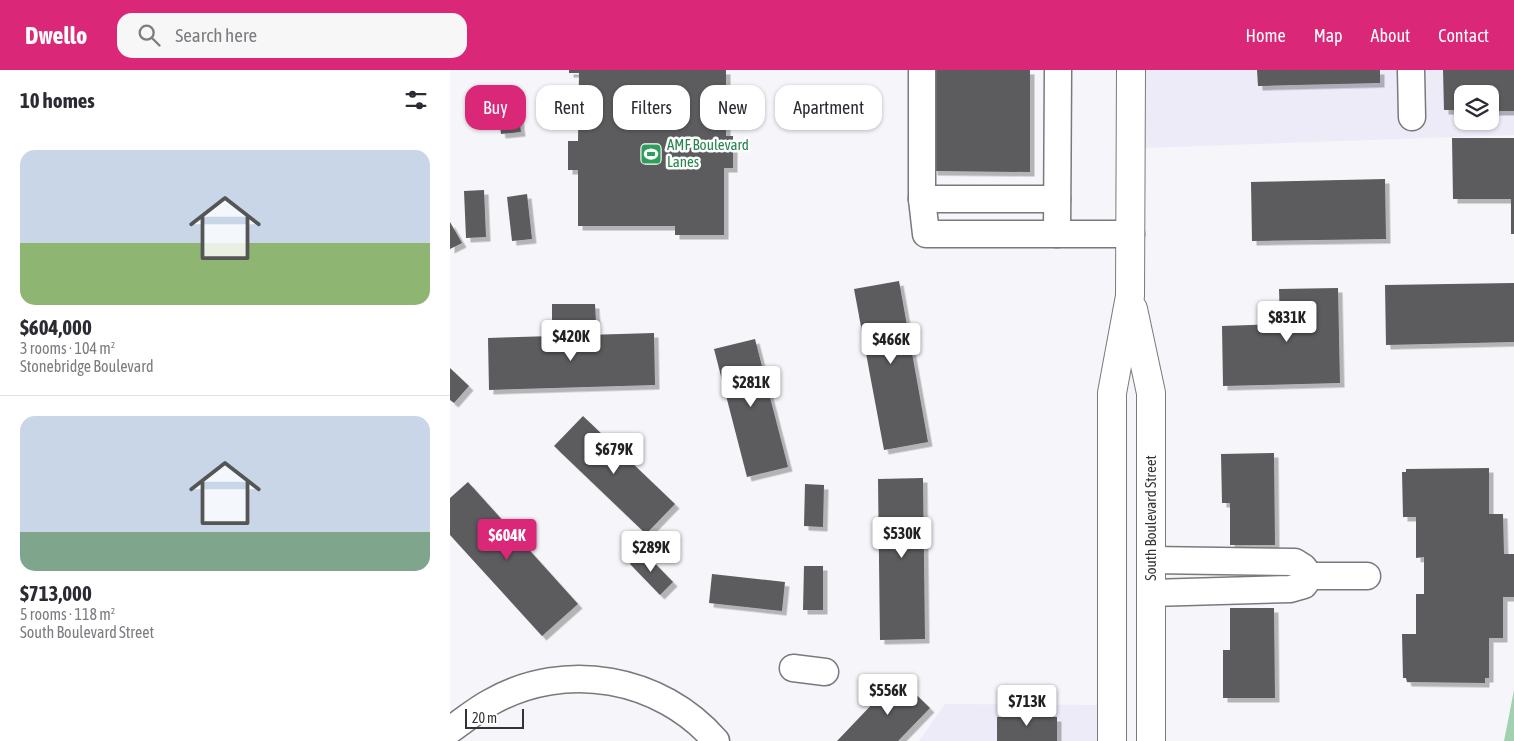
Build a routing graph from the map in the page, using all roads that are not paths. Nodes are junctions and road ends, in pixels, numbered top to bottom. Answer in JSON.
{"nodes":[{"id":1,"x":922,"y":70,"type":"edge"},
{"id":2,"x":1058,"y":70,"type":"edge"},
{"id":3,"x":1131,"y":70,"type":"edge"},
{"id":4,"x":1410,"y":70,"type":"edge"},
{"id":5,"x":1412,"y":117,"type":"dead end"},
{"id":6,"x":922,"y":199,"type":"junction"},
{"id":7,"x":1057,"y":199,"type":"junction"},
{"id":8,"x":1057,"y":234,"type":"junction"},
{"id":9,"x":1131,"y":234,"type":"junction"},
{"id":10,"x":1130,"y":296,"type":"junction"},
{"id":11,"x":1151,"y":560,"type":"junction"},
{"id":12,"x":1310,"y":576,"type":"junction"},
{"id":13,"x":1367,"y":576,"type":"dead end"},
{"id":14,"x":1151,"y":593,"type":"junction"},
{"id":15,"x":793,"y":668,"type":"dead end"},
{"id":16,"x":825,"y":672,"type":"dead end"},
{"id":17,"x":450,"y":730,"type":"edge"},
{"id":18,"x":716,"y":741,"type":"edge"},
{"id":19,"x":1112,"y":741,"type":"edge"},
{"id":20,"x":1151,"y":741,"type":"edge"}],
"edges":[{"from":1,"to":6,"type":"street"},
{"from":2,"to":7,"type":"street"},
{"from":3,"to":9,"type":"main road","name":"South Boulevard Street"},
{"from":4,"to":5,"type":"street"},
{"from":6,"to":7,"type":"street"},
{"from":6,"to":8,"type":"street"},
{"from":7,"to":8,"type":"street"},
{"from":8,"to":9,"type":"street"},
{"from":9,"to":10,"type":"main road","name":"South Boulevard Street"},
{"from":10,"to":11,"type":"main road","name":"South Boulevard Street"},
{"from":10,"to":19,"type":"main road","name":"South Boulevard Street"},
{"from":11,"to":12,"type":"street"},
{"from":11,"to":14,"type":"main road","name":"South Boulevard Street"},
{"from":12,"to":13,"type":"street"},
{"from":12,"to":14,"type":"street"},
{"from":14,"to":20,"type":"main road","name":"South Boulevard Street"},
{"from":15,"to":16,"type":"street"},
{"from":17,"to":18,"type":"street"}]}
